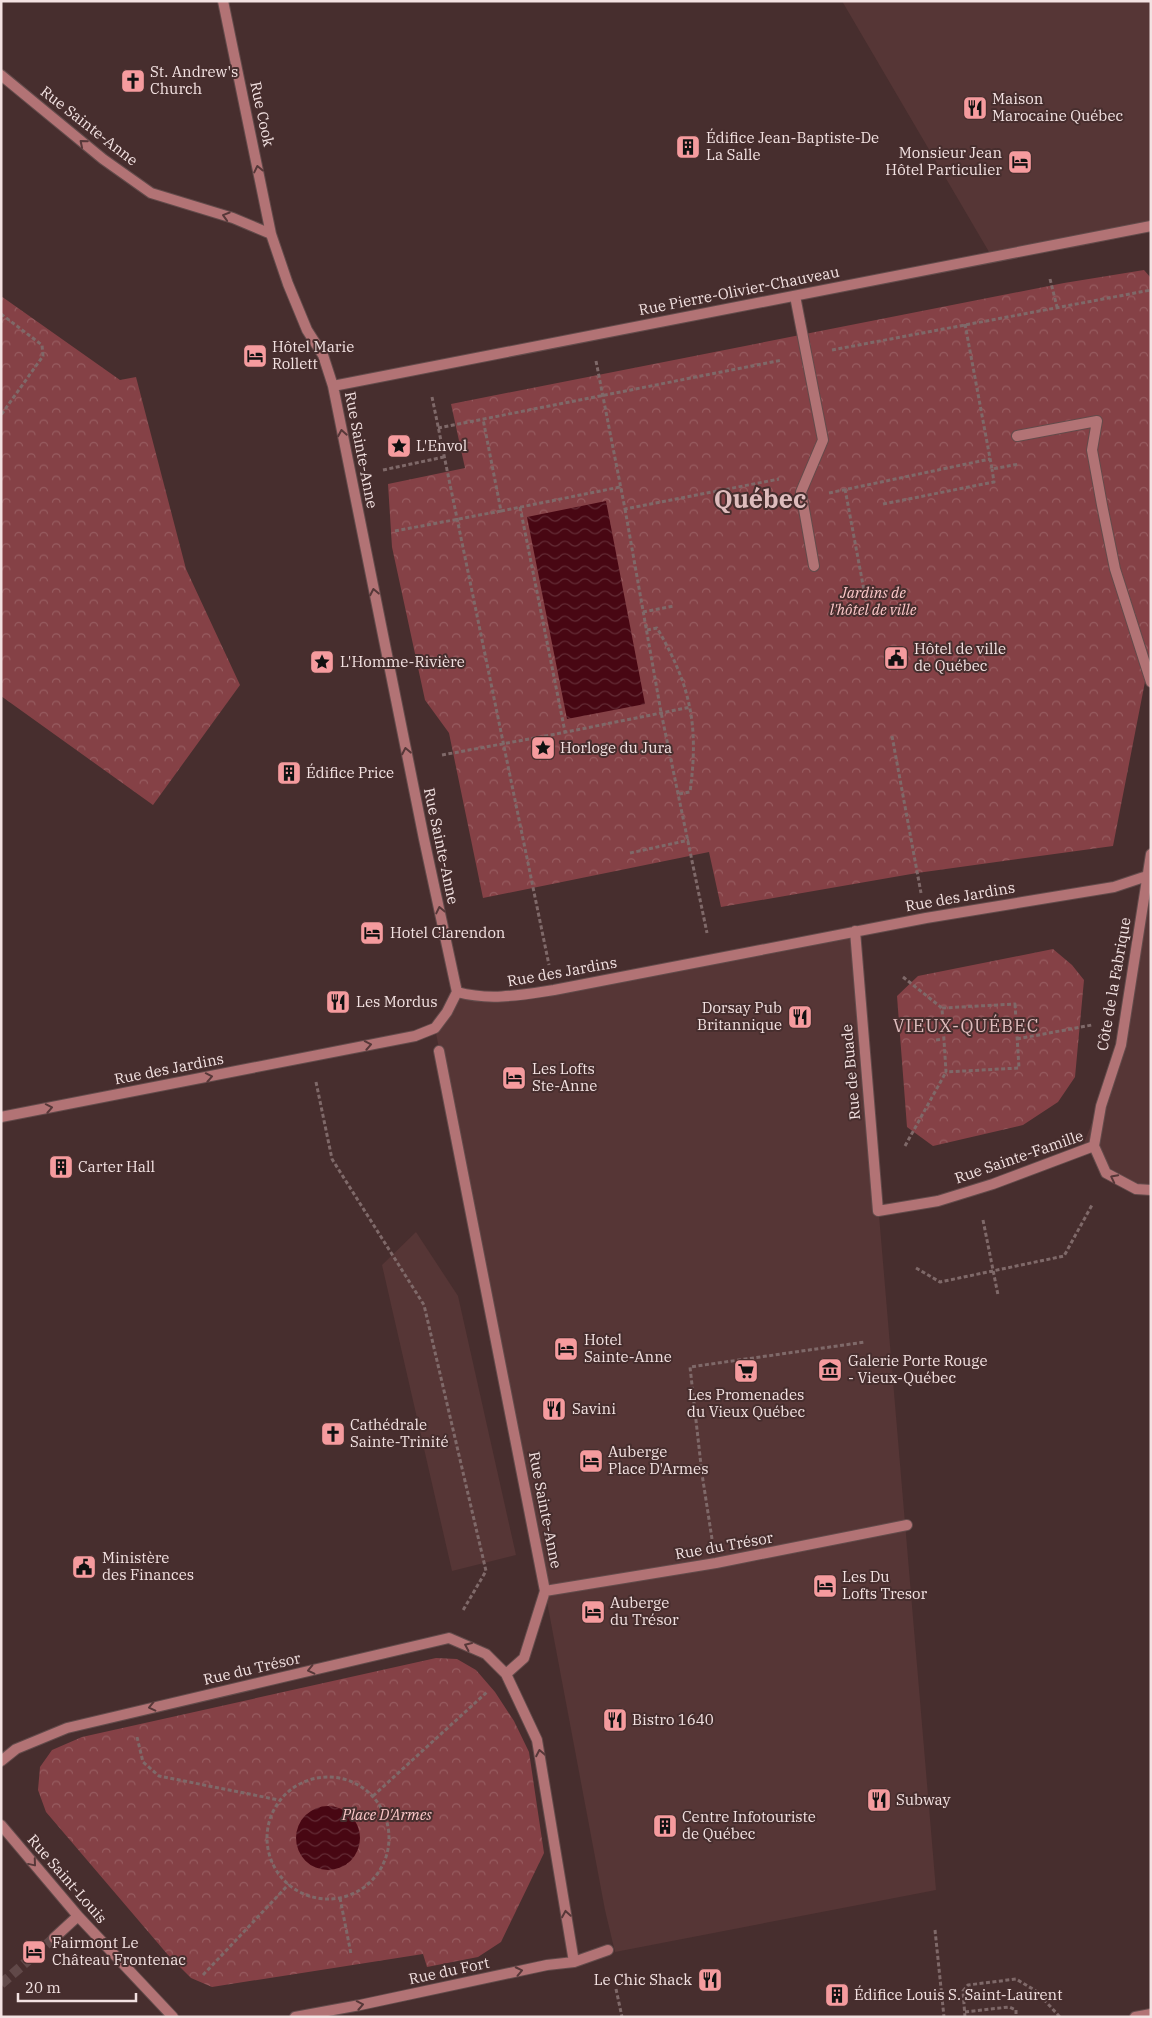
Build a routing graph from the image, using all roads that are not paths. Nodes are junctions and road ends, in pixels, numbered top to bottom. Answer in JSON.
{"nodes":[{"id":1,"x":224,"y":1,"type":"edge"},
{"id":2,"x":1,"y":75,"type":"edge"},
{"id":3,"x":1151,"y":226,"type":"edge"},
{"id":4,"x":271,"y":234,"type":"junction"},
{"id":5,"x":795,"y":296,"type":"junction"},
{"id":6,"x":333,"y":386,"type":"junction"},
{"id":7,"x":1017,"y":436,"type":"dead end"},
{"id":8,"x":814,"y":566,"type":"dead end"},
{"id":9,"x":1151,"y":682,"type":"edge"},
{"id":10,"x":1151,"y":854,"type":"edge"},
{"id":11,"x":1147,"y":876,"type":"junction"},
{"id":12,"x":855,"y":931,"type":"junction"},
{"id":13,"x":457,"y":992,"type":"junction"},
{"id":14,"x":439,"y":1051,"type":"dead end"},
{"id":15,"x":1,"y":1117,"type":"edge"},
{"id":16,"x":1094,"y":1146,"type":"junction"},
{"id":17,"x":1151,"y":1190,"type":"edge"},
{"id":18,"x":878,"y":1211,"type":"joint"},
{"id":19,"x":907,"y":1525,"type":"dead end"},
{"id":20,"x":545,"y":1591,"type":"junction"},
{"id":21,"x":506,"y":1674,"type":"junction"},
{"id":22,"x":1,"y":1761,"type":"edge"},
{"id":23,"x":1,"y":1825,"type":"edge"},
{"id":24,"x":78,"y":1916,"type":"junction"},
{"id":25,"x":54,"y":1938,"type":"tunnel mouth"},
{"id":26,"x":608,"y":1950,"type":"dead end"},
{"id":27,"x":574,"y":1962,"type":"junction"},
{"id":28,"x":1151,"y":2014,"type":"edge"},
{"id":29,"x":173,"y":2017,"type":"edge"},
{"id":30,"x":295,"y":2017,"type":"edge"},
{"id":31,"x":1135,"y":2017,"type":"edge"}],
"edges":[{"from":4,"to":1,"type":"street","name":"Rue Cook","one_way":true},
{"from":4,"to":2,"type":"street","name":"Rue Sainte-Anne","one_way":true},
{"from":3,"to":5,"type":"street","name":"Rue Pierre-Olivier-Chauveau"},
{"from":4,"to":6,"type":"street","name":"Rue Sainte-Anne"},
{"from":5,"to":6,"type":"street","name":"Rue Pierre-Olivier-Chauveau"},
{"from":5,"to":8,"type":"street"},
{"from":13,"to":6,"type":"street","name":"Rue Sainte-Anne","one_way":true},
{"from":7,"to":9,"type":"street"},
{"from":10,"to":11,"type":"street","name":"Côte de la Fabrique"},
{"from":11,"to":12,"type":"street","name":"Rue des Jardins"},
{"from":11,"to":16,"type":"street","name":"Côte de la Fabrique"},
{"from":12,"to":13,"type":"street","name":"Rue des Jardins"},
{"from":12,"to":18,"type":"street","name":"Rue de Buade"},
{"from":15,"to":13,"type":"street","name":"Rue des Jardins","one_way":true},
{"from":14,"to":20,"type":"street","name":"Rue Sainte-Anne"},
{"from":17,"to":16,"type":"street","name":"Rue Sainte-Famille","one_way":true},
{"from":16,"to":18,"type":"street","name":"Rue Sainte-Famille"},
{"from":19,"to":20,"type":"street","name":"Rue du Trésor"},
{"from":20,"to":21,"type":"street","name":"Rue Sainte-Anne"},
{"from":21,"to":22,"type":"street","name":"Rue du Trésor","one_way":true},
{"from":27,"to":21,"type":"street","one_way":true},
{"from":23,"to":24,"type":"street","name":"Rue Saint-Louis","one_way":true},
{"from":24,"to":25,"type":"street"},
{"from":24,"to":29,"type":"street","name":"Rue Saint-Louis"},
{"from":26,"to":27,"type":"street","name":"Rue du Fort"},
{"from":30,"to":27,"type":"street","name":"Rue du Fort","one_way":true},
{"from":28,"to":31,"type":"street"}]}
